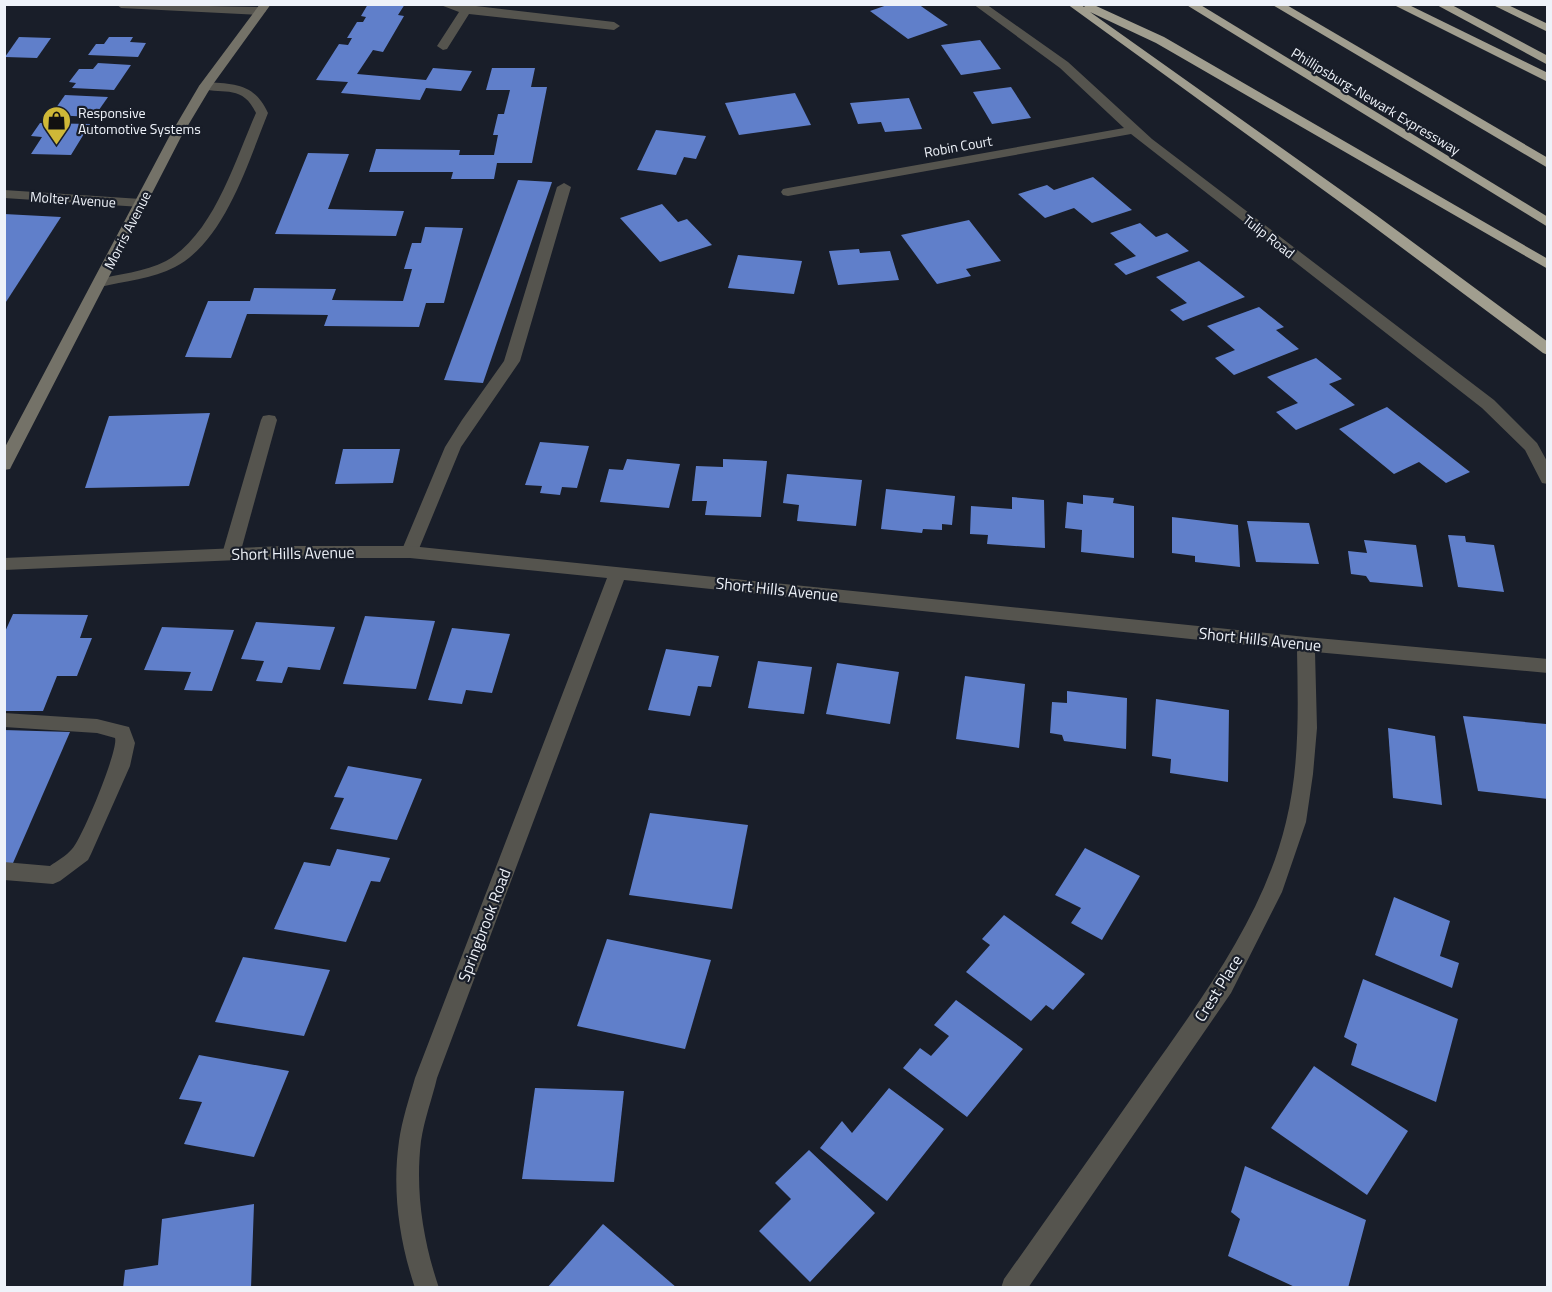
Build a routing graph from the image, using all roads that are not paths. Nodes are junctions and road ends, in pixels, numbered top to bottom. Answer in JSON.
{"nodes":[{"id":1,"x":122,"y":4,"type":"edge"},
{"id":2,"x":443,"y":4,"type":"edge"},
{"id":3,"x":978,"y":4,"type":"edge"},
{"id":4,"x":1072,"y":4,"type":"edge"},
{"id":5,"x":1085,"y":4,"type":"edge"},
{"id":6,"x":1190,"y":4,"type":"edge"},
{"id":7,"x":1276,"y":4,"type":"edge"},
{"id":8,"x":1397,"y":4,"type":"edge"},
{"id":9,"x":1440,"y":4,"type":"edge"},
{"id":10,"x":1496,"y":4,"type":"edge"},
{"id":11,"x":263,"y":8,"type":"edge"},
{"id":12,"x":466,"y":10,"type":"junction"},
{"id":13,"x":614,"y":26,"type":"dead end"},
{"id":14,"x":1548,"y":29,"type":"edge"},
{"id":15,"x":443,"y":46,"type":"dead end"},
{"id":16,"x":1548,"y":61,"type":"edge"},
{"id":17,"x":1548,"y":78,"type":"edge"},
{"id":18,"x":205,"y":86,"type":"junction"},
{"id":19,"x":1133,"y":130,"type":"junction"},
{"id":20,"x":1548,"y":164,"type":"edge"},
{"id":21,"x":564,"y":187,"type":"dead end"},
{"id":22,"x":788,"y":192,"type":"dead end"},
{"id":23,"x":4,"y":194,"type":"edge"},
{"id":24,"x":141,"y":203,"type":"junction"},
{"id":25,"x":1548,"y":223,"type":"edge"},
{"id":26,"x":1548,"y":265,"type":"edge"},
{"id":27,"x":100,"y":283,"type":"junction"},
{"id":28,"x":1548,"y":350,"type":"edge"},
{"id":29,"x":269,"y":420,"type":"dead end"},
{"id":30,"x":4,"y":465,"type":"edge"},
{"id":31,"x":1548,"y":479,"type":"edge"},
{"id":32,"x":410,"y":552,"type":"junction"},
{"id":33,"x":231,"y":554,"type":"junction"},
{"id":34,"x":4,"y":564,"type":"edge"},
{"id":35,"x":618,"y":572,"type":"junction"},
{"id":36,"x":1306,"y":644,"type":"junction"},
{"id":37,"x":1548,"y":666,"type":"edge"},
{"id":38,"x":4,"y":720,"type":"edge"},
{"id":39,"x":4,"y":871,"type":"edge"},
{"id":40,"x":427,"y":1287,"type":"edge"},
{"id":41,"x":1013,"y":1287,"type":"edge"}],
"edges":[{"from":1,"to":11,"type":"street"},
{"from":2,"to":12,"type":"street"},
{"from":3,"to":19,"type":"street","name":"Tulip Road"},
{"from":4,"to":28,"type":"highway"},
{"from":5,"to":26,"type":"highway"},
{"from":6,"to":25,"type":"highway","name":"Phillipsburg-Newark Expressway"},
{"from":7,"to":20,"type":"highway","name":"Phillipsburg-Newark Expressway"},
{"from":8,"to":17,"type":"highway"},
{"from":9,"to":16,"type":"highway"},
{"from":10,"to":14,"type":"highway"},
{"from":11,"to":18,"type":"main road","name":"Morris Avenue"},
{"from":12,"to":13,"type":"street"},
{"from":12,"to":15,"type":"street"},
{"from":18,"to":24,"type":"main road","name":"Morris Avenue"},
{"from":18,"to":27,"type":"street"},
{"from":19,"to":22,"type":"street","name":"Robin Court"},
{"from":19,"to":31,"type":"street","name":"Tulip Road"},
{"from":21,"to":32,"type":"street"},
{"from":23,"to":24,"type":"street","name":"Molter Avenue"},
{"from":24,"to":27,"type":"main road","name":"Morris Avenue"},
{"from":27,"to":30,"type":"main road","name":"Morris Avenue"},
{"from":29,"to":33,"type":"street"},
{"from":32,"to":33,"type":"street","name":"Short Hills Avenue"},
{"from":32,"to":35,"type":"street","name":"Short Hills Avenue"},
{"from":33,"to":34,"type":"street","name":"Short Hills Avenue"},
{"from":35,"to":36,"type":"street","name":"Short Hills Avenue"},
{"from":35,"to":40,"type":"street","name":"Springbrook Road"},
{"from":36,"to":37,"type":"street","name":"Short Hills Avenue"},
{"from":36,"to":41,"type":"street","name":"Crest Place"},
{"from":38,"to":39,"type":"street"}]}
